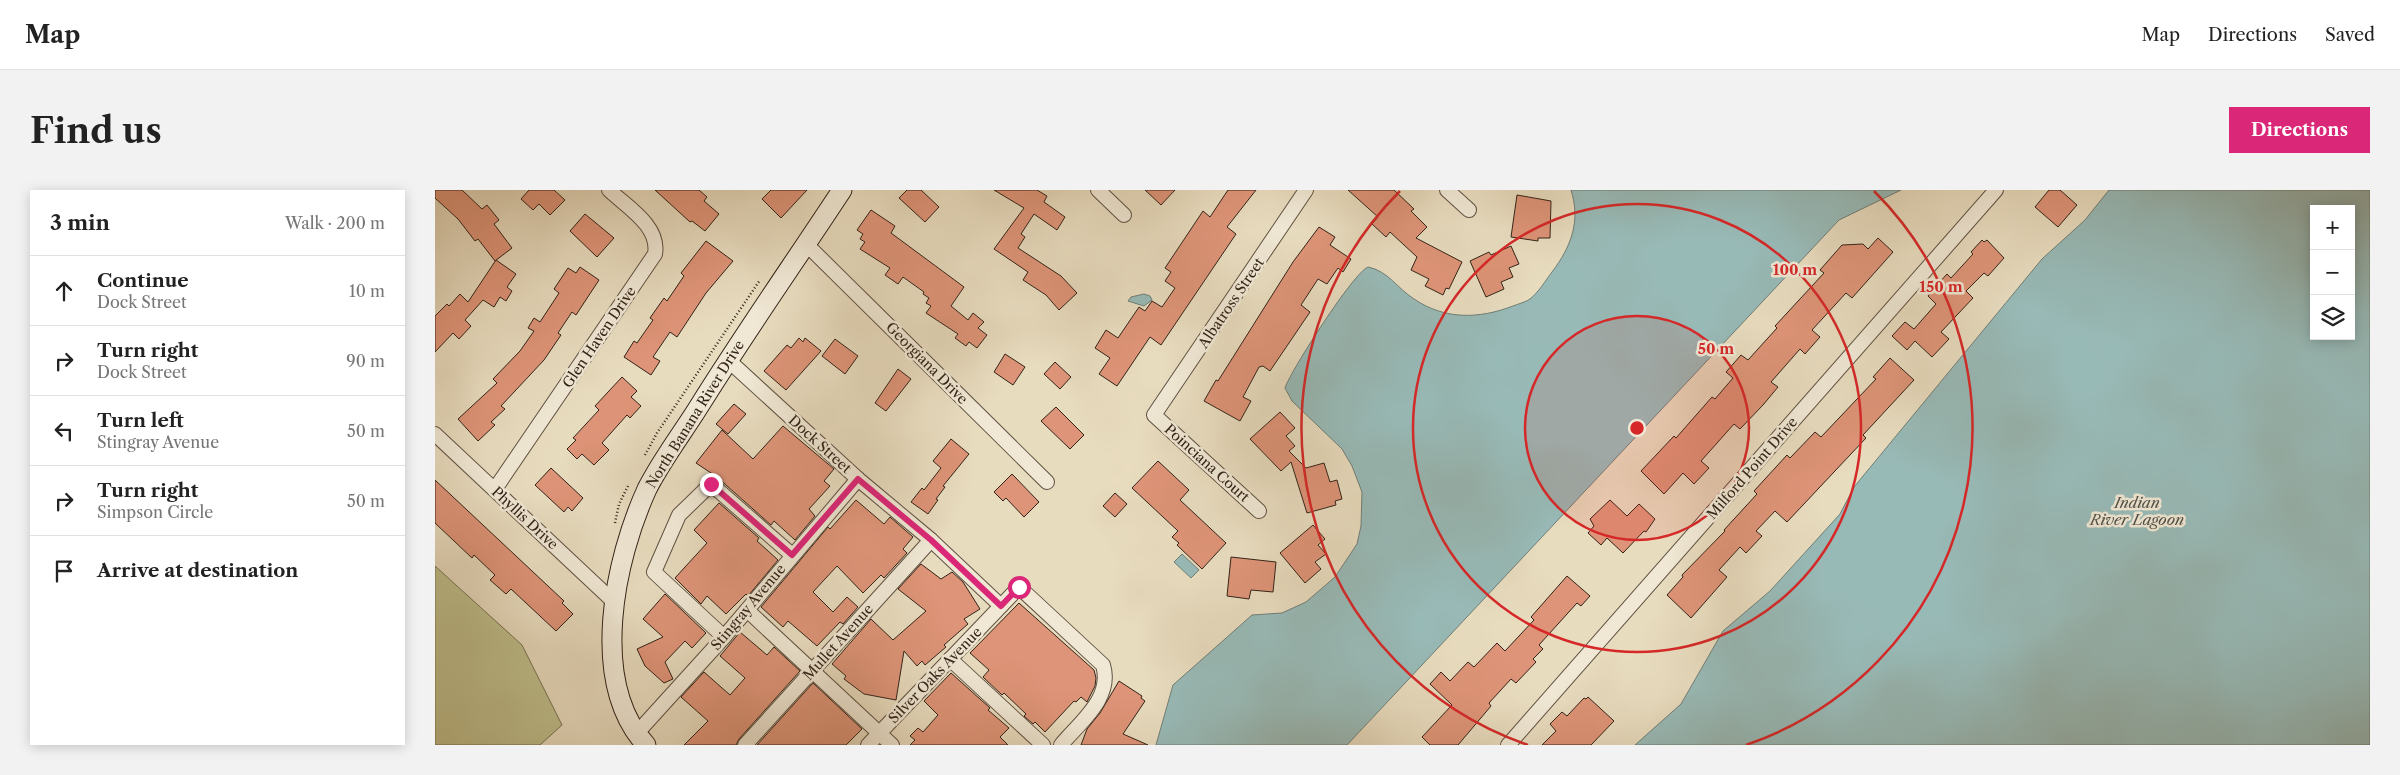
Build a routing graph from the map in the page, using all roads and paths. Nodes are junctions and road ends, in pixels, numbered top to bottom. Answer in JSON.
{"nodes":[{"id":1,"x":609,"y":190,"type":"edge"},
{"id":2,"x":842,"y":190,"type":"edge"},
{"id":3,"x":1098,"y":190,"type":"edge"},
{"id":4,"x":1306,"y":190,"type":"edge"},
{"id":5,"x":1447,"y":190,"type":"edge"},
{"id":6,"x":1996,"y":190,"type":"edge"},
{"id":7,"x":1469,"y":210,"type":"dead end"},
{"id":8,"x":1124,"y":215,"type":"dead end"},
{"id":9,"x":806,"y":244,"type":"junction"},
{"id":10,"x":762,"y":276,"type":"dead end"},
{"id":11,"x":728,"y":360,"type":"junction"},
{"id":12,"x":1154,"y":416,"type":"joint"},
{"id":13,"x":435,"y":434,"type":"edge"},
{"id":14,"x":645,"y":456,"type":"dead end"},
{"id":15,"x":858,"y":479,"type":"junction"},
{"id":16,"x":632,"y":480,"type":"dead end"},
{"id":17,"x":1047,"y":482,"type":"dead end"},
{"id":18,"x":495,"y":489,"type":"junction"},
{"id":19,"x":1259,"y":511,"type":"dead end"},
{"id":20,"x":615,"y":523,"type":"dead end"},
{"id":21,"x":931,"y":540,"type":"junction"},
{"id":22,"x":792,"y":555,"type":"junction"},
{"id":23,"x":614,"y":602,"type":"junction"},
{"id":24,"x":1001,"y":606,"type":"junction"},
{"id":25,"x":747,"y":610,"type":"junction"},
{"id":26,"x":724,"y":637,"type":"junction"},
{"id":27,"x":950,"y":659,"type":"junction"},
{"id":28,"x":812,"y":670,"type":"junction"},
{"id":29,"x":879,"y":733,"type":"junction"},
{"id":30,"x":641,"y":740,"type":"edge"},
{"id":31,"x":745,"y":745,"type":"edge"},
{"id":32,"x":868,"y":745,"type":"edge"},
{"id":33,"x":892,"y":745,"type":"edge"},
{"id":34,"x":1043,"y":745,"type":"edge"},
{"id":35,"x":1061,"y":745,"type":"edge"},
{"id":36,"x":1508,"y":745,"type":"edge"}],
"edges":[{"from":1,"to":18,"type":"street","name":"Glen Haven Drive"},
{"from":2,"to":9,"type":"street","name":"North Banana River Drive"},
{"from":3,"to":8,"type":"street"},
{"from":4,"to":12,"type":"street","name":"Albatross Street"},
{"from":5,"to":7,"type":"street"},
{"from":6,"to":36,"type":"street","name":"Milford Point Drive"},
{"from":9,"to":11,"type":"street","name":"North Banana River Drive"},
{"from":9,"to":17,"type":"street","name":"Georgiana Drive"},
{"from":10,"to":14,"type":"path"},
{"from":11,"to":15,"type":"street","name":"Dock Street"},
{"from":11,"to":23,"type":"street","name":"North Banana River Drive"},
{"from":12,"to":19,"type":"street","name":"Poinciana Court"},
{"from":13,"to":18,"type":"street","name":"Phyllis Drive"},
{"from":15,"to":21,"type":"street","name":"Dock Street"},
{"from":15,"to":22,"type":"street","name":"Stingray Avenue"},
{"from":16,"to":20,"type":"path"},
{"from":18,"to":23,"type":"street","name":"Phyllis Drive"},
{"from":21,"to":24,"type":"street","name":"Dock Street"},
{"from":21,"to":28,"type":"street","name":"Mullet Avenue"},
{"from":22,"to":25,"type":"street","name":"Stingray Avenue"},
{"from":22,"to":26,"type":"street"},
{"from":23,"to":30,"type":"street","name":"North Banana River Drive"},
{"from":24,"to":27,"type":"street","name":"Silver Oaks Avenue"},
{"from":24,"to":35,"type":"street"},
{"from":25,"to":26,"type":"street","name":"Stingray Avenue"},
{"from":25,"to":28,"type":"street"},
{"from":26,"to":30,"type":"street","name":"Stingray Avenue"},
{"from":27,"to":29,"type":"street","name":"Silver Oaks Avenue"},
{"from":27,"to":34,"type":"street"},
{"from":28,"to":29,"type":"street"},
{"from":28,"to":31,"type":"street","name":"Mullet Avenue"},
{"from":29,"to":32,"type":"street","name":"Silver Oaks Avenue"},
{"from":29,"to":33,"type":"street"}]}
